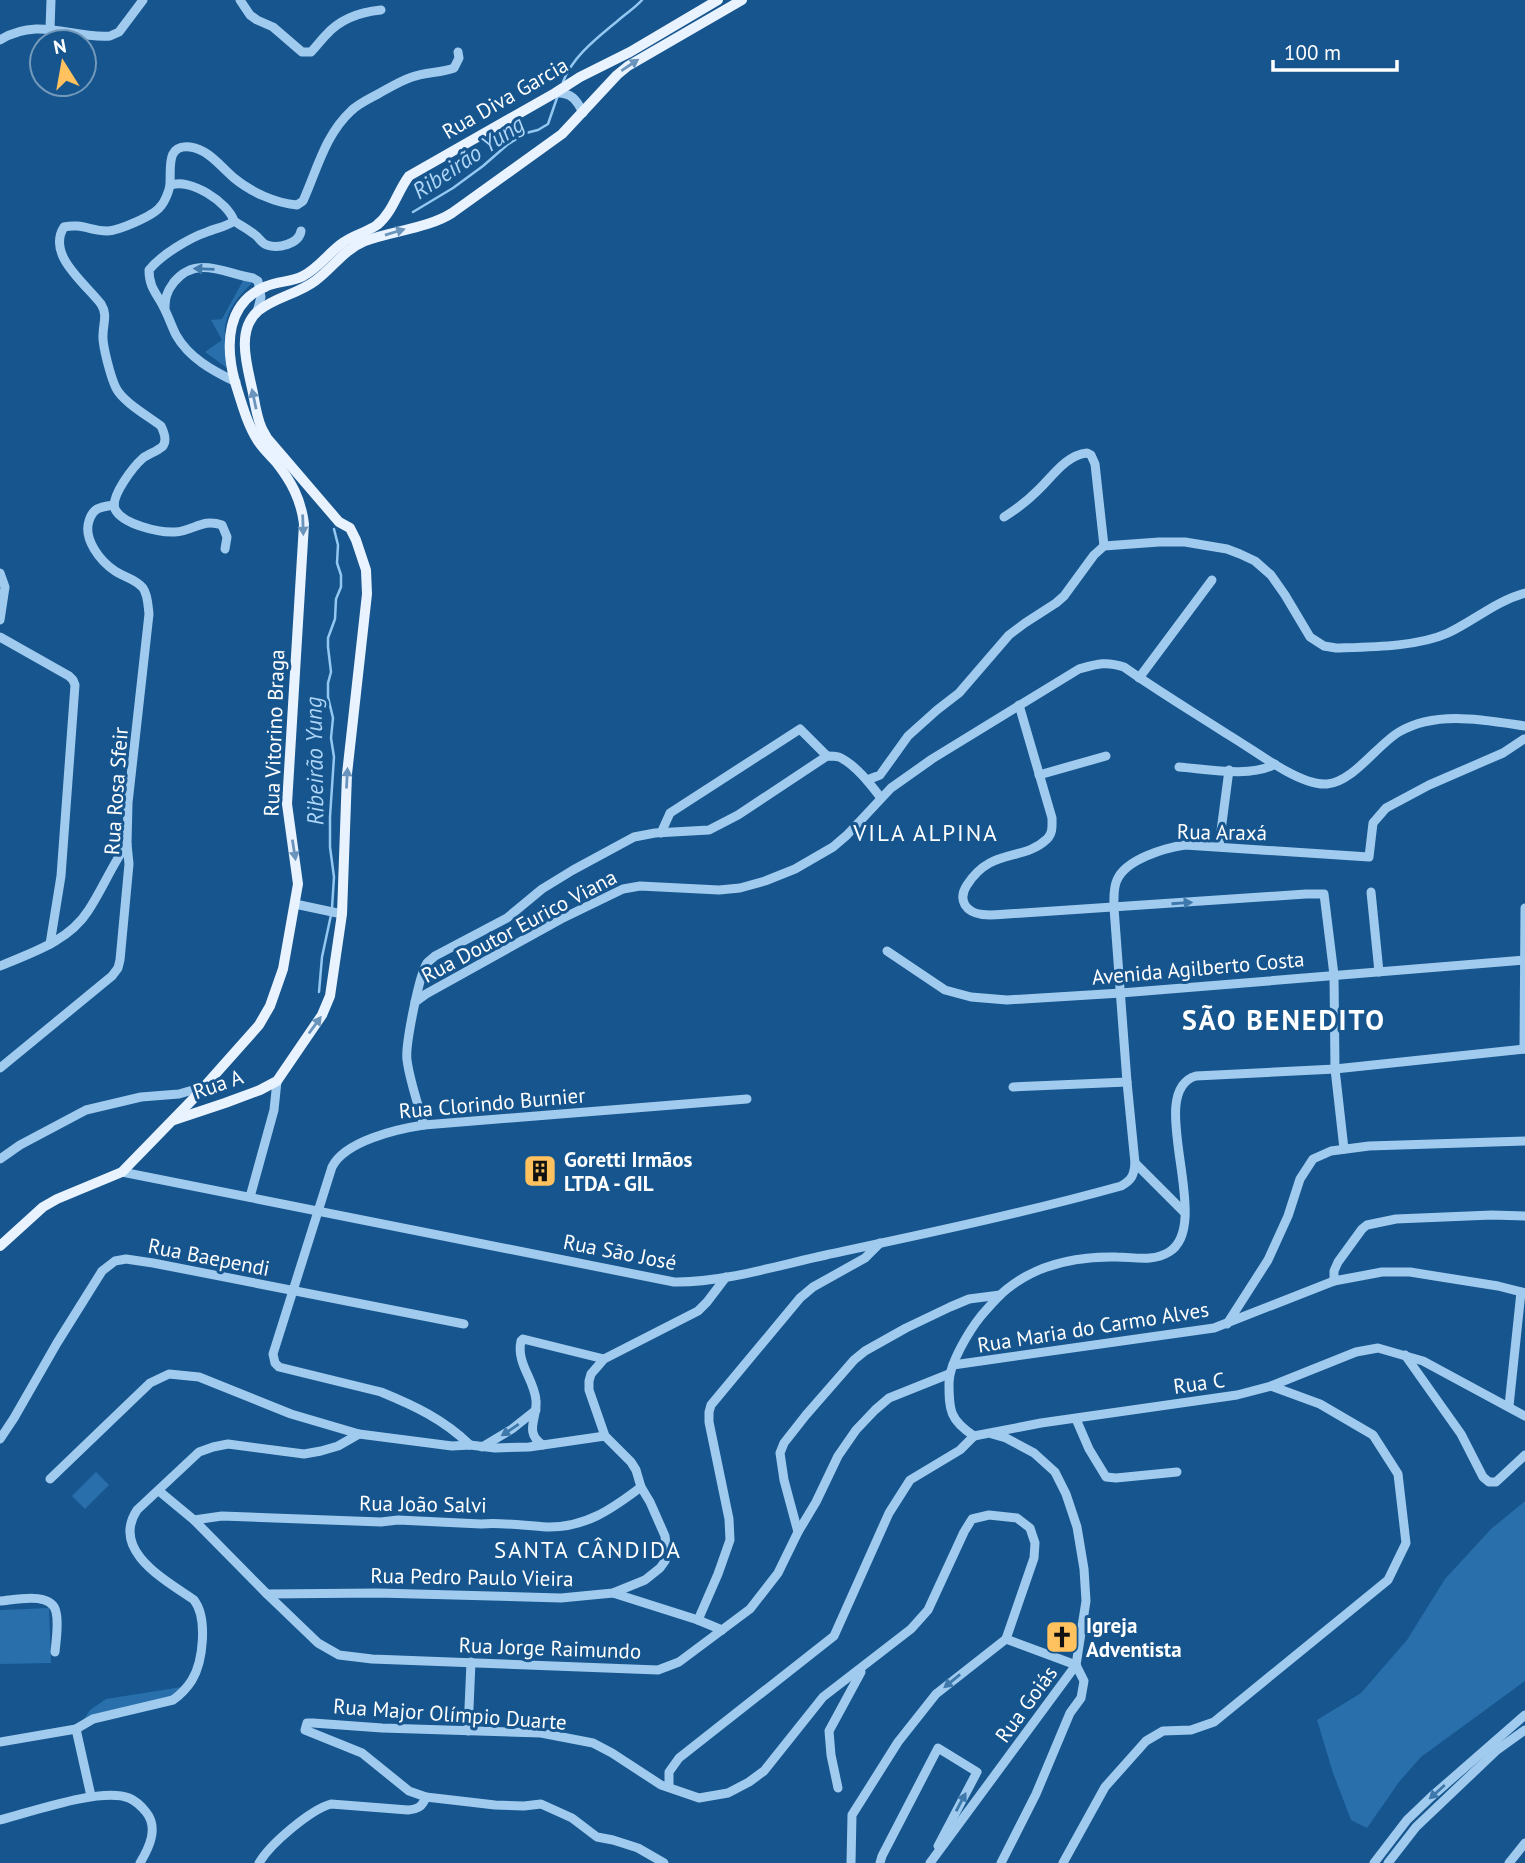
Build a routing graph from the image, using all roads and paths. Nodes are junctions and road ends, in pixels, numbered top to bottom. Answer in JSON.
{"nodes":[{"id":1,"x":51,"y":0,"type":"edge"},
{"id":2,"x":143,"y":0,"type":"edge"},
{"id":3,"x":240,"y":0,"type":"edge"},
{"id":4,"x":718,"y":0,"type":"edge"},
{"id":5,"x":742,"y":0,"type":"edge"},
{"id":6,"x":381,"y":10,"type":"dead end"},
{"id":7,"x":50,"y":28,"type":"edge"},
{"id":8,"x":28,"y":31,"type":"edge"},
{"id":9,"x":98,"y":35,"type":"edge"},
{"id":10,"x":0,"y":40,"type":"edge"},
{"id":11,"x":458,"y":52,"type":"dead end"},
{"id":12,"x":563,"y":90,"type":"junction"},
{"id":13,"x":583,"y":113,"type":"junction"},
{"id":14,"x":171,"y":185,"type":"junction"},
{"id":15,"x":234,"y":221,"type":"junction"},
{"id":16,"x":301,"y":231,"type":"dead end"},
{"id":17,"x":260,"y":289,"type":"junction"},
{"id":18,"x":164,"y":308,"type":"junction"},
{"id":19,"x":257,"y":312,"type":"junction"},
{"id":20,"x":236,"y":382,"type":"junction"},
{"id":21,"x":114,"y":505,"type":"junction"},
{"id":22,"x":1004,"y":517,"type":"dead end"},
{"id":23,"x":1104,"y":546,"type":"junction"},
{"id":24,"x":225,"y":549,"type":"dead end"},
{"id":25,"x":0,"y":573,"type":"edge"},
{"id":26,"x":1212,"y":580,"type":"dead end"},
{"id":27,"x":1525,"y":593,"type":"edge"},
{"id":28,"x":0,"y":620,"type":"edge"},
{"id":29,"x":0,"y":637,"type":"edge"},
{"id":30,"x":1139,"y":678,"type":"junction"},
{"id":31,"x":1019,"y":705,"type":"junction"},
{"id":32,"x":1520,"y":726,"type":"edge"},
{"id":33,"x":1525,"y":739,"type":"edge"},
{"id":34,"x":827,"y":756,"type":"junction"},
{"id":35,"x":1107,"y":756,"type":"dead end"},
{"id":36,"x":1275,"y":764,"type":"junction"},
{"id":37,"x":1179,"y":767,"type":"dead end"},
{"id":38,"x":1228,"y":770,"type":"junction"},
{"id":39,"x":880,"y":775,"type":"junction"},
{"id":40,"x":1039,"y":775,"type":"junction"},
{"id":41,"x":867,"y":780,"type":"junction"},
{"id":42,"x":891,"y":788,"type":"junction"},
{"id":43,"x":881,"y":798,"type":"junction"},
{"id":44,"x":661,"y":833,"type":"junction"},
{"id":45,"x":127,"y":844,"type":"junction"},
{"id":46,"x":1219,"y":846,"type":"junction"},
{"id":47,"x":1371,"y":892,"type":"dead end"},
{"id":48,"x":295,"y":904,"type":"junction"},
{"id":49,"x":1114,"y":908,"type":"junction"},
{"id":50,"x":1525,"y":908,"type":"edge"},
{"id":51,"x":340,"y":913,"type":"junction"},
{"id":52,"x":50,"y":944,"type":"junction"},
{"id":53,"x":887,"y":951,"type":"dead end"},
{"id":54,"x":1525,"y":960,"type":"edge"},
{"id":55,"x":0,"y":966,"type":"edge"},
{"id":56,"x":1379,"y":972,"type":"junction"},
{"id":57,"x":1334,"y":975,"type":"junction"},
{"id":58,"x":1121,"y":993,"type":"junction"},
{"id":59,"x":415,"y":1002,"type":"junction"},
{"id":60,"x":1524,"y":1049,"type":"edge"},
{"id":61,"x":0,"y":1068,"type":"edge"},
{"id":62,"x":1335,"y":1069,"type":"junction"},
{"id":63,"x":277,"y":1081,"type":"junction"},
{"id":64,"x":1127,"y":1082,"type":"junction"},
{"id":65,"x":202,"y":1087,"type":"junction"},
{"id":66,"x":1013,"y":1087,"type":"dead end"},
{"id":67,"x":260,"y":1090,"type":"junction"},
{"id":68,"x":179,"y":1094,"type":"junction"},
{"id":69,"x":195,"y":1097,"type":"junction"},
{"id":70,"x":747,"y":1099,"type":"dead end"},
{"id":71,"x":275,"y":1101,"type":"junction"},
{"id":72,"x":182,"y":1110,"type":"junction"},
{"id":73,"x":203,"y":1110,"type":"junction"},
{"id":74,"x":172,"y":1121,"type":"junction"},
{"id":75,"x":424,"y":1125,"type":"junction"},
{"id":76,"x":1525,"y":1141,"type":"edge"},
{"id":77,"x":1344,"y":1149,"type":"junction"},
{"id":78,"x":0,"y":1159,"type":"edge"},
{"id":79,"x":1135,"y":1163,"type":"junction"},
{"id":80,"x":122,"y":1172,"type":"junction"},
{"id":81,"x":250,"y":1197,"type":"junction"},
{"id":82,"x":318,"y":1211,"type":"junction"},
{"id":83,"x":1184,"y":1212,"type":"junction"},
{"id":84,"x":1525,"y":1216,"type":"edge"},
{"id":85,"x":881,"y":1243,"type":"junction"},
{"id":86,"x":0,"y":1246,"type":"edge"},
{"id":87,"x":726,"y":1277,"type":"junction"},
{"id":88,"x":1334,"y":1281,"type":"junction"},
{"id":89,"x":292,"y":1291,"type":"junction"},
{"id":90,"x":1523,"y":1293,"type":"edge"},
{"id":91,"x":1000,"y":1295,"type":"junction"},
{"id":92,"x":464,"y":1324,"type":"dead end"},
{"id":93,"x":1227,"y":1324,"type":"junction"},
{"id":94,"x":1405,"y":1355,"type":"junction"},
{"id":95,"x":604,"y":1360,"type":"junction"},
{"id":96,"x":951,"y":1370,"type":"junction"},
{"id":97,"x":1272,"y":1386,"type":"junction"},
{"id":98,"x":1509,"y":1406,"type":"junction"},
{"id":99,"x":536,"y":1410,"type":"junction"},
{"id":100,"x":1525,"y":1416,"type":"edge"},
{"id":101,"x":1076,"y":1419,"type":"junction"},
{"id":102,"x":359,"y":1434,"type":"junction"},
{"id":103,"x":990,"y":1434,"type":"junction"},
{"id":104,"x":605,"y":1436,"type":"junction"},
{"id":105,"x":974,"y":1436,"type":"junction"},
{"id":106,"x":0,"y":1439,"type":"edge"},
{"id":107,"x":470,"y":1445,"type":"junction"},
{"id":108,"x":543,"y":1445,"type":"junction"},
{"id":109,"x":481,"y":1447,"type":"junction"},
{"id":110,"x":1525,"y":1455,"type":"edge"},
{"id":111,"x":1177,"y":1472,"type":"dead end"},
{"id":112,"x":50,"y":1479,"type":"dead end"},
{"id":113,"x":641,"y":1487,"type":"junction"},
{"id":114,"x":159,"y":1491,"type":"junction"},
{"id":115,"x":194,"y":1520,"type":"junction"},
{"id":116,"x":798,"y":1532,"type":"junction"},
{"id":117,"x":613,"y":1593,"type":"junction"},
{"id":118,"x":267,"y":1594,"type":"junction"},
{"id":119,"x":0,"y":1601,"type":"edge"},
{"id":120,"x":698,"y":1620,"type":"junction"},
{"id":121,"x":722,"y":1630,"type":"junction"},
{"id":122,"x":1006,"y":1639,"type":"junction"},
{"id":123,"x":55,"y":1652,"type":"dead end"},
{"id":124,"x":471,"y":1662,"type":"junction"},
{"id":125,"x":1076,"y":1665,"type":"junction"},
{"id":126,"x":863,"y":1667,"type":"junction"},
{"id":127,"x":1525,"y":1716,"type":"edge"},
{"id":128,"x":76,"y":1729,"type":"junction"},
{"id":129,"x":1525,"y":1730,"type":"edge"},
{"id":130,"x":468,"y":1731,"type":"junction"},
{"id":131,"x":0,"y":1742,"type":"edge"},
{"id":132,"x":1494,"y":1747,"type":"junction"},
{"id":133,"x":668,"y":1787,"type":"junction"},
{"id":134,"x":838,"y":1788,"type":"dead end"},
{"id":135,"x":91,"y":1796,"type":"junction"},
{"id":136,"x":426,"y":1797,"type":"junction"},
{"id":137,"x":0,"y":1820,"type":"edge"},
{"id":138,"x":1407,"y":1821,"type":"junction"},
{"id":139,"x":1416,"y":1827,"type":"junction"},
{"id":140,"x":1525,"y":1843,"type":"edge"},
{"id":141,"x":1512,"y":1862,"type":"edge"},
{"id":142,"x":139,"y":1863,"type":"edge"},
{"id":143,"x":259,"y":1863,"type":"edge"},
{"id":144,"x":664,"y":1863,"type":"edge"},
{"id":145,"x":851,"y":1863,"type":"edge"},
{"id":146,"x":880,"y":1863,"type":"edge"},
{"id":147,"x":930,"y":1863,"type":"edge"},
{"id":148,"x":1001,"y":1863,"type":"edge"},
{"id":149,"x":1063,"y":1863,"type":"edge"},
{"id":150,"x":1374,"y":1863,"type":"edge"},
{"id":151,"x":1388,"y":1863,"type":"edge"}],
"edges":[{"from":1,"to":7,"type":"street"},
{"from":2,"to":9,"type":"street"},
{"from":3,"to":6,"type":"street"},
{"from":4,"to":12,"type":"main road","name":"Rua Diva Garcia"},
{"from":13,"to":5,"type":"main road","one_way":true},
{"from":8,"to":10,"type":"street"},
{"from":11,"to":14,"type":"street"},
{"from":12,"to":13,"type":"street"},
{"from":12,"to":17,"type":"main road","name":"Rua Diva Garcia"},
{"from":19,"to":13,"type":"main road","one_way":true},
{"from":14,"to":15,"type":"street"},
{"from":14,"to":21,"type":"street"},
{"from":15,"to":16,"type":"street"},
{"from":15,"to":18,"type":"street"},
{"from":17,"to":18,"type":"street","one_way":true},
{"from":17,"to":19,"type":"street"},
{"from":17,"to":20,"type":"main road","name":"Rua Vitorino Braga"},
{"from":18,"to":20,"type":"street"},
{"from":51,"to":19,"type":"main road","one_way":true},
{"from":20,"to":48,"type":"main road","name":"Rua Vitorino Braga","one_way":true},
{"from":21,"to":24,"type":"street"},
{"from":21,"to":45,"type":"street","name":"Rua Rosa Sfeir"},
{"from":22,"to":23,"type":"street"},
{"from":23,"to":27,"type":"street"},
{"from":23,"to":39,"type":"street"},
{"from":25,"to":28,"type":"street"},
{"from":26,"to":30,"type":"street"},
{"from":29,"to":52,"type":"street"},
{"from":30,"to":31,"type":"street","name":"Rua Doutor Eurico Viana"},
{"from":30,"to":36,"type":"street","name":"Rua Doutor Eurico Viana"},
{"from":31,"to":40,"type":"street"},
{"from":31,"to":42,"type":"street","name":"Rua Doutor Eurico Viana"},
{"from":32,"to":33,"type":"street"},
{"from":32,"to":36,"type":"street","name":"Rua Doutor Eurico Viana"},
{"from":33,"to":46,"type":"street","name":"Rua Araxá"},
{"from":34,"to":41,"type":"street"},
{"from":34,"to":44,"type":"street"},
{"from":34,"to":44,"type":"street"},
{"from":35,"to":40,"type":"street"},
{"from":36,"to":38,"type":"street"},
{"from":37,"to":38,"type":"street"},
{"from":38,"to":46,"type":"street"},
{"from":39,"to":41,"type":"street"},
{"from":39,"to":42,"type":"street"},
{"from":40,"to":49,"type":"street"},
{"from":41,"to":43,"type":"street"},
{"from":42,"to":43,"type":"street","name":"Rua Doutor Eurico Viana"},
{"from":43,"to":59,"type":"street","name":"Rua Doutor Eurico Viana"},
{"from":44,"to":59,"type":"street"},
{"from":45,"to":52,"type":"street"},
{"from":45,"to":61,"type":"street","name":"Rua Rosa Sfeir"},
{"from":46,"to":49,"type":"street","name":"Rua Araxá"},
{"from":47,"to":56,"type":"street"},
{"from":48,"to":51,"type":"street"},
{"from":48,"to":65,"type":"main road","name":"Rua Vitorino Braga"},
{"from":49,"to":57,"type":"street","one_way":true},
{"from":49,"to":58,"type":"street","name":"Rua Araxá"},
{"from":50,"to":54,"type":"street"},
{"from":63,"to":51,"type":"main road","one_way":true},
{"from":52,"to":55,"type":"street"},
{"from":53,"to":58,"type":"street","name":"Avenida Agilberto Costa"},
{"from":54,"to":56,"type":"street","name":"Avenida Agilberto Costa"},
{"from":54,"to":60,"type":"street"},
{"from":56,"to":57,"type":"street","name":"Avenida Agilberto Costa"},
{"from":57,"to":58,"type":"street","name":"Avenida Agilberto Costa"},
{"from":57,"to":62,"type":"street"},
{"from":58,"to":64,"type":"street","name":"Rua Araxá"},
{"from":59,"to":75,"type":"street","name":"Rua Doutor Eurico Viana"},
{"from":60,"to":62,"type":"street"},
{"from":62,"to":77,"type":"street"},
{"from":62,"to":83,"type":"street"},
{"from":63,"to":67,"type":"main road","name":"Rua A"},
{"from":63,"to":71,"type":"street"},
{"from":64,"to":66,"type":"street"},
{"from":64,"to":79,"type":"street","name":"Rua Araxá"},
{"from":65,"to":68,"type":"street"},
{"from":65,"to":69,"type":"main road","name":"Rua Vitorino Braga"},
{"from":67,"to":71,"type":"street"},
{"from":67,"to":73,"type":"main road","name":"Rua A"},
{"from":68,"to":69,"type":"street"},
{"from":68,"to":72,"type":"street"},
{"from":68,"to":78,"type":"street"},
{"from":69,"to":72,"type":"main road","name":"Rua Vitorino Braga"},
{"from":69,"to":73,"type":"street"},
{"from":70,"to":75,"type":"street","name":"Rua Clorindo Burnier"},
{"from":71,"to":81,"type":"street"},
{"from":72,"to":74,"type":"main road","name":"Rua Vitorino Braga"},
{"from":73,"to":74,"type":"main road","name":"Rua A"},
{"from":74,"to":80,"type":"main road","name":"Rua Vitorino Braga"},
{"from":75,"to":82,"type":"street","name":"Rua Clorindo Burnier"},
{"from":76,"to":77,"type":"street"},
{"from":77,"to":93,"type":"street"},
{"from":79,"to":83,"type":"street"},
{"from":79,"to":85,"type":"street","name":"Rua São José"},
{"from":80,"to":81,"type":"street","name":"Rua São José"},
{"from":80,"to":86,"type":"main road","name":"Rua Vitorino Braga"},
{"from":81,"to":82,"type":"street","name":"Rua São José"},
{"from":82,"to":87,"type":"street","name":"Rua São José"},
{"from":82,"to":89,"type":"street","name":"Rua Clorindo Burnier"},
{"from":83,"to":91,"type":"street"},
{"from":84,"to":88,"type":"street"},
{"from":85,"to":87,"type":"street","name":"Rua São José"},
{"from":85,"to":120,"type":"street"},
{"from":87,"to":95,"type":"street"},
{"from":88,"to":90,"type":"street","name":"Rua Maria do Carmo Alves"},
{"from":88,"to":93,"type":"street","name":"Rua Maria do Carmo Alves"},
{"from":89,"to":92,"type":"street","name":"Rua Baependi"},
{"from":89,"to":106,"type":"street","name":"Rua Baependi"},
{"from":89,"to":107,"type":"street","name":"Rua Clorindo Burnier"},
{"from":90,"to":98,"type":"street"},
{"from":91,"to":96,"type":"street"},
{"from":91,"to":116,"type":"street"},
{"from":93,"to":96,"type":"street","name":"Rua Maria do Carmo Alves"},
{"from":94,"to":97,"type":"street","name":"Rua C"},
{"from":94,"to":98,"type":"street","name":"Rua C"},
{"from":94,"to":110,"type":"street"},
{"from":95,"to":99,"type":"street"},
{"from":95,"to":104,"type":"street","name":"Rua Pedro Paulo Vieira"},
{"from":96,"to":105,"type":"street"},
{"from":96,"to":116,"type":"street","name":"Rua Jorge Raimundo"},
{"from":97,"to":101,"type":"street","name":"Rua C"},
{"from":97,"to":149,"type":"street"},
{"from":98,"to":100,"type":"street","name":"Rua C"},
{"from":99,"to":108,"type":"street"},
{"from":99,"to":109,"type":"street","one_way":true},
{"from":101,"to":103,"type":"street","name":"Rua C"},
{"from":101,"to":111,"type":"street"},
{"from":102,"to":107,"type":"street"},
{"from":102,"to":112,"type":"street"},
{"from":102,"to":114,"type":"street"},
{"from":103,"to":105,"type":"street","name":"Rua Goiás"},
{"from":103,"to":125,"type":"street","name":"Rua Goiás"},
{"from":104,"to":108,"type":"street"},
{"from":104,"to":113,"type":"street","name":"Rua Pedro Paulo Vieira"},
{"from":105,"to":133,"type":"street"},
{"from":107,"to":109,"type":"street"},
{"from":108,"to":109,"type":"street"},
{"from":113,"to":115,"type":"street","name":"Rua João Salvi"},
{"from":113,"to":117,"type":"street","name":"Rua Pedro Paulo Vieira"},
{"from":114,"to":115,"type":"street","name":"Rua Jorge Raimundo"},
{"from":114,"to":128,"type":"street"},
{"from":115,"to":118,"type":"street","name":"Rua Jorge Raimundo"},
{"from":116,"to":121,"type":"street","name":"Rua Jorge Raimundo"},
{"from":117,"to":118,"type":"street","name":"Rua Pedro Paulo Vieira"},
{"from":117,"to":120,"type":"street"},
{"from":118,"to":124,"type":"street","name":"Rua Jorge Raimundo"},
{"from":119,"to":123,"type":"street"},
{"from":120,"to":121,"type":"street"},
{"from":121,"to":124,"type":"street","name":"Rua Jorge Raimundo"},
{"from":122,"to":125,"type":"street"},
{"from":122,"to":126,"type":"street","name":"Rua Major Olímpio Duarte"},
{"from":122,"to":145,"type":"street","one_way":true},
{"from":124,"to":130,"type":"street"},
{"from":125,"to":147,"type":"street","name":"Rua Goiás"},
{"from":125,"to":148,"type":"street"},
{"from":126,"to":133,"type":"street","name":"Rua Major Olímpio Duarte"},
{"from":126,"to":134,"type":"street"},
{"from":127,"to":132,"type":"street"},
{"from":128,"to":131,"type":"street"},
{"from":128,"to":135,"type":"street"},
{"from":129,"to":132,"type":"street"},
{"from":130,"to":133,"type":"street","name":"Rua Major Olímpio Duarte"},
{"from":130,"to":136,"type":"street","name":"Rua Major Olímpio Duarte"},
{"from":132,"to":138,"type":"street","one_way":true},
{"from":132,"to":139,"type":"street"},
{"from":135,"to":137,"type":"street"},
{"from":135,"to":142,"type":"street"},
{"from":136,"to":143,"type":"street"},
{"from":136,"to":144,"type":"street"},
{"from":138,"to":139,"type":"street"},
{"from":138,"to":150,"type":"street"},
{"from":139,"to":151,"type":"street"},
{"from":140,"to":141,"type":"street"},
{"from":147,"to":146,"type":"street","one_way":true}]}
